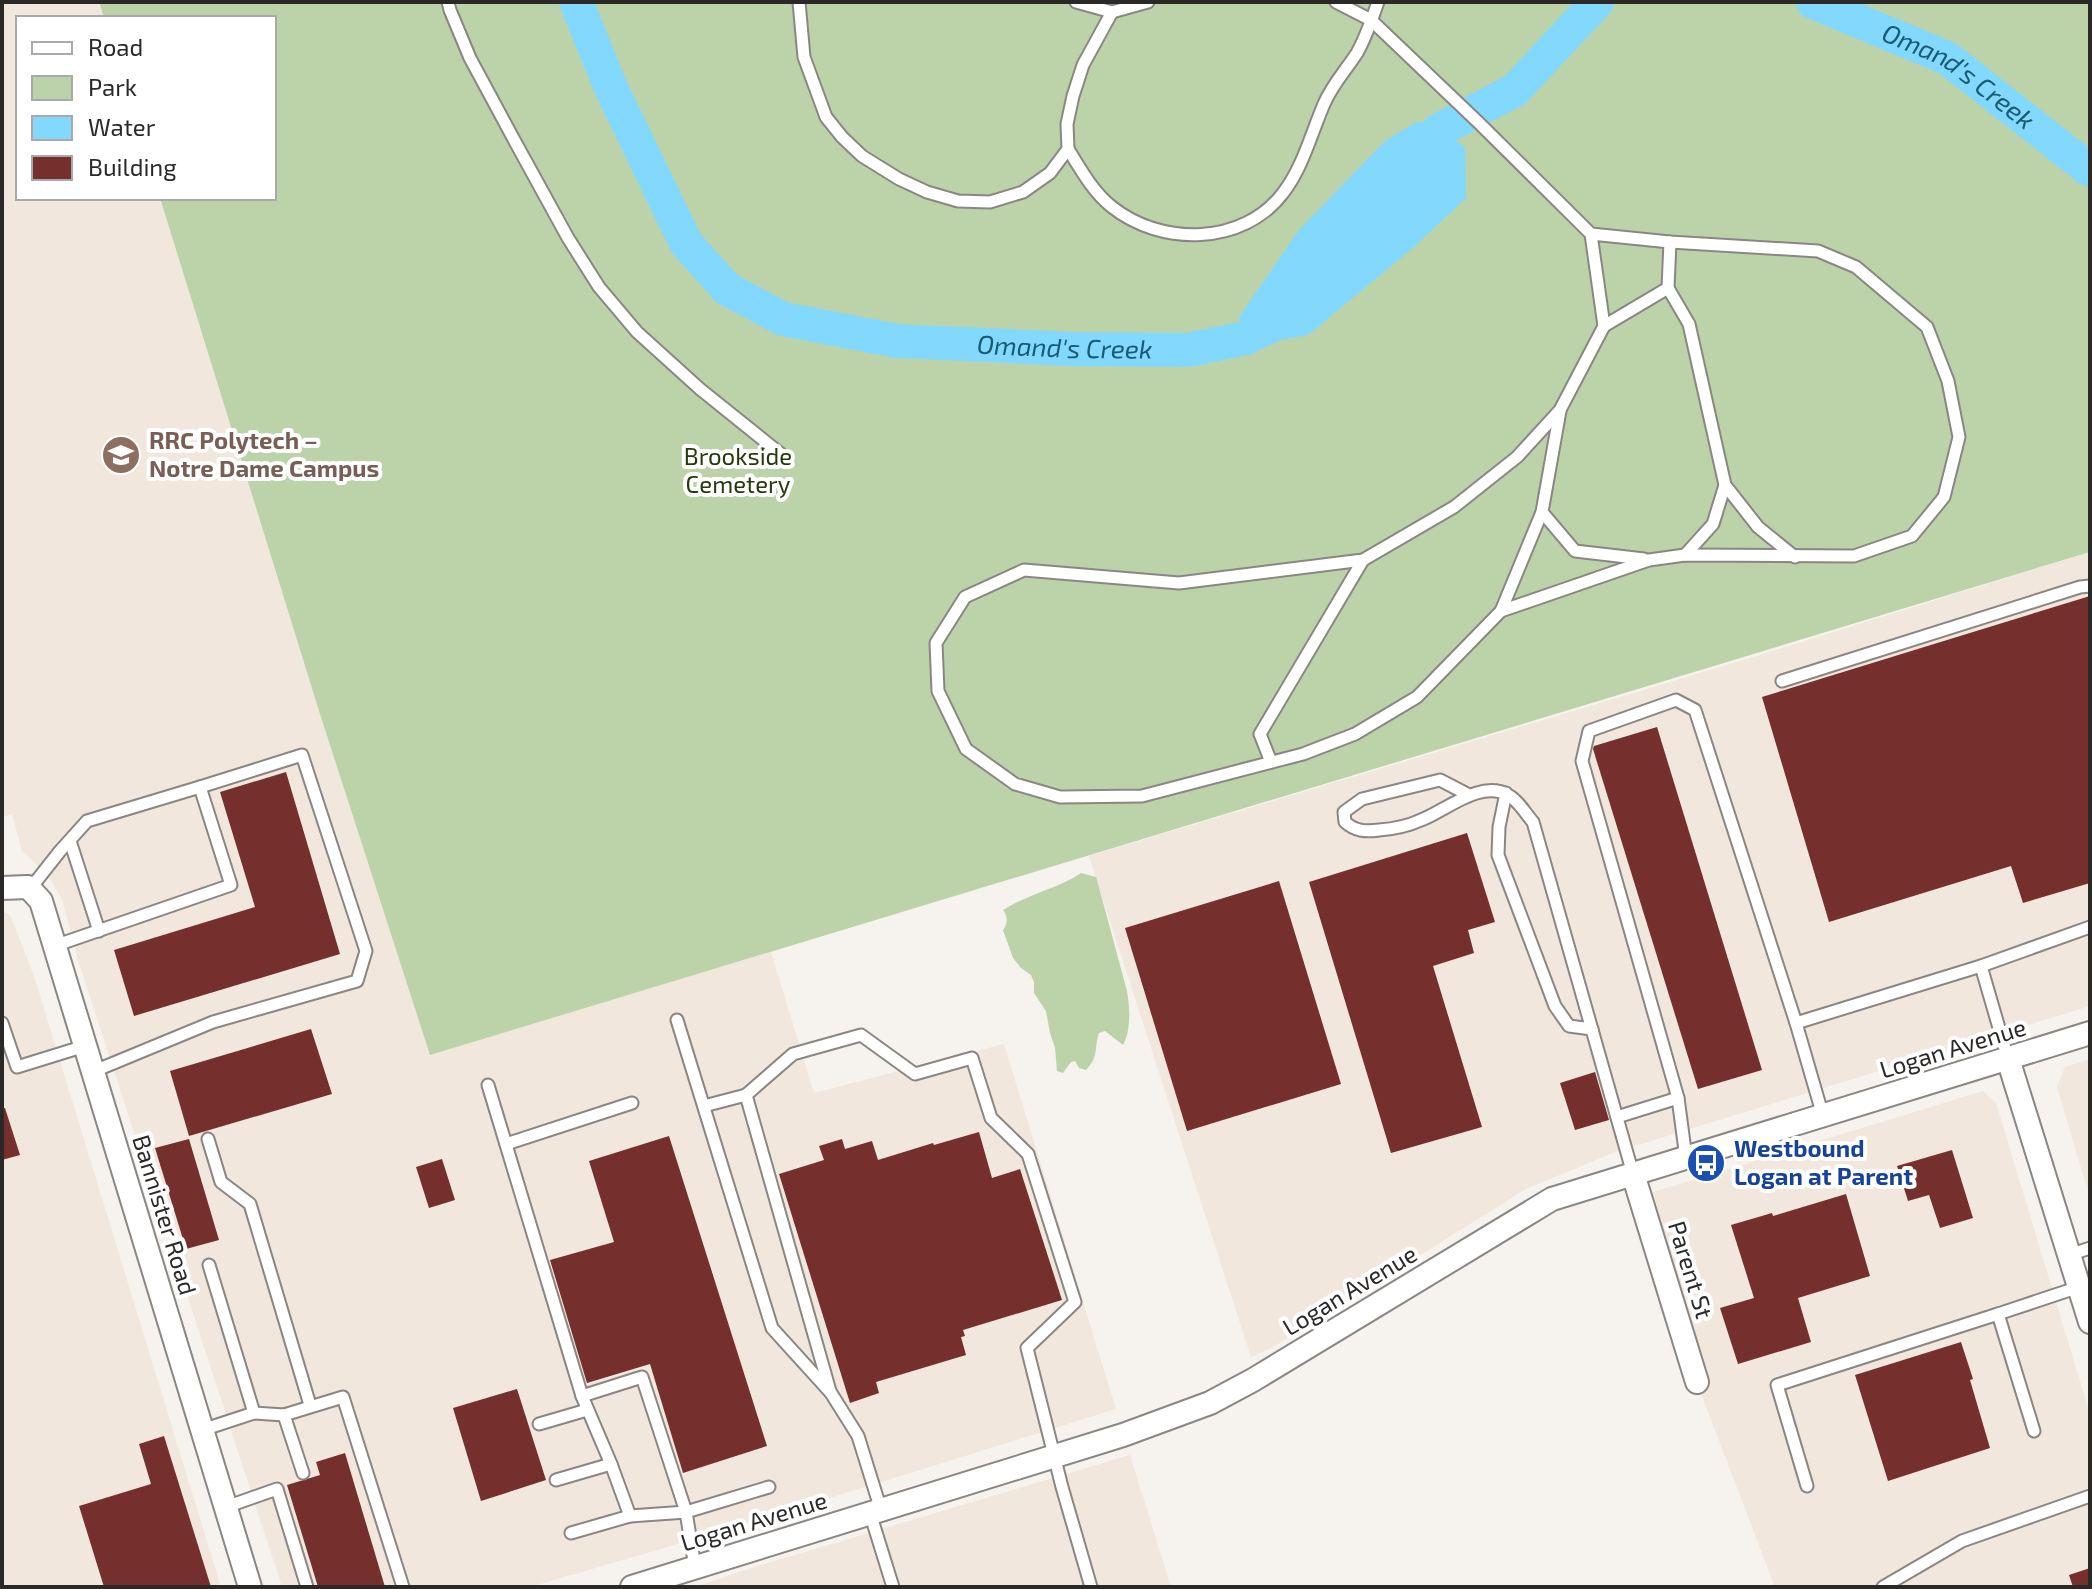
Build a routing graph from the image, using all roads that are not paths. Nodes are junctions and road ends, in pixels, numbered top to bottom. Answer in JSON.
{"nodes":[{"id":1,"x":448,"y":2,"type":"edge"},
{"id":2,"x":799,"y":2,"type":"edge"},
{"id":3,"x":1076,"y":2,"type":"edge"},
{"id":4,"x":1148,"y":2,"type":"edge"},
{"id":5,"x":1336,"y":2,"type":"edge"},
{"id":6,"x":1378,"y":2,"type":"edge"},
{"id":7,"x":1112,"y":12,"type":"junction"},
{"id":8,"x":1371,"y":20,"type":"junction"},
{"id":9,"x":1068,"y":149,"type":"junction"},
{"id":10,"x":1591,"y":234,"type":"junction"},
{"id":11,"x":1670,"y":242,"type":"junction"},
{"id":12,"x":1668,"y":288,"type":"junction"},
{"id":13,"x":1604,"y":326,"type":"junction"},
{"id":14,"x":1560,"y":410,"type":"junction"},
{"id":15,"x":786,"y":458,"type":"dead end"},
{"id":16,"x":1725,"y":485,"type":"junction"},
{"id":17,"x":1542,"y":512,"type":"junction"},
{"id":18,"x":1685,"y":555,"type":"junction"},
{"id":19,"x":1795,"y":557,"type":"junction"},
{"id":20,"x":1363,"y":560,"type":"junction"},
{"id":21,"x":1649,"y":560,"type":"junction"},
{"id":22,"x":2090,"y":586,"type":"edge"},
{"id":23,"x":1501,"y":611,"type":"junction"},
{"id":24,"x":1782,"y":681,"type":"dead end"},
{"id":25,"x":1271,"y":762,"type":"junction"},
{"id":26,"x":200,"y":787,"type":"junction"},
{"id":27,"x":1506,"y":793,"type":"junction"},
{"id":28,"x":1469,"y":795,"type":"junction"},
{"id":29,"x":70,"y":841,"type":"junction"},
{"id":30,"x":2,"y":888,"type":"edge"},
{"id":31,"x":30,"y":889,"type":"junction"},
{"id":32,"x":2090,"y":927,"type":"edge"},
{"id":33,"x":99,"y":931,"type":"junction"},
{"id":34,"x":54,"y":946,"type":"junction"},
{"id":35,"x":1981,"y":966,"type":"junction"},
{"id":36,"x":677,"y":1020,"type":"dead end"},
{"id":37,"x":2,"y":1023,"type":"edge"},
{"id":38,"x":1796,"y":1023,"type":"junction"},
{"id":39,"x":1592,"y":1029,"type":"junction"},
{"id":40,"x":2090,"y":1033,"type":"edge"},
{"id":41,"x":85,"y":1046,"type":"junction"},
{"id":42,"x":2008,"y":1059,"type":"junction"},
{"id":43,"x":92,"y":1072,"type":"junction"},
{"id":44,"x":488,"y":1085,"type":"dead end"},
{"id":45,"x":746,"y":1095,"type":"junction"},
{"id":46,"x":1678,"y":1098,"type":"junction"},
{"id":47,"x":632,"y":1103,"type":"dead end"},
{"id":48,"x":704,"y":1106,"type":"junction"},
{"id":49,"x":1823,"y":1116,"type":"junction"},
{"id":50,"x":1617,"y":1117,"type":"junction"},
{"id":51,"x":208,"y":1139,"type":"dead end"},
{"id":52,"x":506,"y":1144,"type":"junction"},
{"id":53,"x":1686,"y":1158,"type":"junction"},
{"id":54,"x":1633,"y":1174,"type":"junction"},
{"id":55,"x":2080,"y":1251,"type":"edge"},
{"id":56,"x":209,"y":1265,"type":"dead end"},
{"id":57,"x":2079,"y":1287,"type":"junction"},
{"id":58,"x":1998,"y":1314,"type":"junction"},
{"id":59,"x":2090,"y":1322,"type":"edge"},
{"id":60,"x":1697,"y":1382,"type":"dead end"},
{"id":61,"x":831,"y":1393,"type":"junction"},
{"id":62,"x":582,"y":1396,"type":"junction"},
{"id":63,"x":310,"y":1405,"type":"junction"},
{"id":64,"x":587,"y":1410,"type":"junction"},
{"id":65,"x":254,"y":1413,"type":"junction"},
{"id":66,"x":284,"y":1415,"type":"junction"},
{"id":67,"x":539,"y":1424,"type":"dead end"},
{"id":68,"x":202,"y":1430,"type":"junction"},
{"id":69,"x":2034,"y":1431,"type":"dead end"},
{"id":70,"x":1056,"y":1456,"type":"junction"},
{"id":71,"x":611,"y":1464,"type":"junction"},
{"id":72,"x":303,"y":1473,"type":"dead end"},
{"id":73,"x":556,"y":1480,"type":"dead end"},
{"id":74,"x":1807,"y":1486,"type":"dead end"},
{"id":75,"x":769,"y":1487,"type":"dead end"},
{"id":76,"x":2090,"y":1496,"type":"edge"},
{"id":77,"x":226,"y":1507,"type":"junction"},
{"id":78,"x":686,"y":1512,"type":"junction"},
{"id":79,"x":875,"y":1512,"type":"junction"},
{"id":80,"x":630,"y":1516,"type":"junction"},
{"id":81,"x":571,"y":1533,"type":"dead end"},
{"id":82,"x":695,"y":1567,"type":"junction"},
{"id":83,"x":250,"y":1587,"type":"edge"},
{"id":84,"x":307,"y":1587,"type":"edge"},
{"id":85,"x":403,"y":1587,"type":"edge"},
{"id":86,"x":632,"y":1587,"type":"edge"},
{"id":87,"x":893,"y":1587,"type":"edge"},
{"id":88,"x":1091,"y":1587,"type":"edge"},
{"id":89,"x":1883,"y":1587,"type":"edge"}],
"edges":[{"from":1,"to":15,"type":"lane"},
{"from":2,"to":9,"type":"lane"},
{"from":3,"to":7,"type":"lane"},
{"from":4,"to":7,"type":"lane"},
{"from":5,"to":8,"type":"lane"},
{"from":6,"to":8,"type":"lane"},
{"from":7,"to":9,"type":"lane"},
{"from":8,"to":9,"type":"lane"},
{"from":8,"to":10,"type":"lane"},
{"from":10,"to":11,"type":"lane"},
{"from":10,"to":13,"type":"lane"},
{"from":11,"to":12,"type":"lane"},
{"from":11,"to":19,"type":"lane"},
{"from":12,"to":13,"type":"lane"},
{"from":12,"to":16,"type":"lane"},
{"from":13,"to":14,"type":"lane"},
{"from":14,"to":17,"type":"lane"},
{"from":14,"to":20,"type":"lane"},
{"from":16,"to":18,"type":"lane"},
{"from":16,"to":19,"type":"lane"},
{"from":17,"to":21,"type":"lane"},
{"from":17,"to":23,"type":"lane"},
{"from":18,"to":19,"type":"lane"},
{"from":18,"to":21,"type":"lane"},
{"from":20,"to":25,"type":"lane"},
{"from":20,"to":25,"type":"lane"},
{"from":21,"to":23,"type":"lane"},
{"from":22,"to":24,"type":"lane"},
{"from":23,"to":25,"type":"lane"},
{"from":26,"to":29,"type":"lane"},
{"from":26,"to":33,"type":"lane"},
{"from":26,"to":43,"type":"lane"},
{"from":27,"to":28,"type":"lane"},
{"from":27,"to":39,"type":"lane"},
{"from":27,"to":39,"type":"lane"},
{"from":28,"to":28,"type":"lane"},
{"from":29,"to":31,"type":"lane"},
{"from":29,"to":33,"type":"lane"},
{"from":30,"to":31,"type":"street"},
{"from":31,"to":34,"type":"street","name":"Bannister Road"},
{"from":32,"to":35,"type":"lane"},
{"from":33,"to":34,"type":"lane"},
{"from":34,"to":41,"type":"street","name":"Bannister Road"},
{"from":35,"to":38,"type":"lane"},
{"from":35,"to":42,"type":"lane"},
{"from":36,"to":48,"type":"lane"},
{"from":37,"to":41,"type":"lane"},
{"from":38,"to":46,"type":"lane"},
{"from":38,"to":49,"type":"lane"},
{"from":39,"to":50,"type":"lane"},
{"from":40,"to":42,"type":"street","name":"Logan Avenue"},
{"from":41,"to":43,"type":"street","name":"Bannister Road"},
{"from":42,"to":49,"type":"street","name":"Logan Avenue"},
{"from":42,"to":55,"type":"street"},
{"from":43,"to":68,"type":"street","name":"Bannister Road"},
{"from":44,"to":52,"type":"lane"},
{"from":45,"to":48,"type":"lane"},
{"from":45,"to":61,"type":"lane"},
{"from":45,"to":70,"type":"lane"},
{"from":46,"to":50,"type":"lane"},
{"from":46,"to":53,"type":"lane"},
{"from":47,"to":52,"type":"lane"},
{"from":48,"to":61,"type":"lane"},
{"from":49,"to":53,"type":"street","name":"Logan Avenue"},
{"from":50,"to":54,"type":"lane"},
{"from":51,"to":63,"type":"lane"},
{"from":52,"to":62,"type":"lane"},
{"from":53,"to":54,"type":"street","name":"Logan Avenue"},
{"from":54,"to":60,"type":"street","name":"Parent St"},
{"from":54,"to":70,"type":"street","name":"Logan Avenue"},
{"from":55,"to":57,"type":"street"},
{"from":56,"to":65,"type":"lane"},
{"from":57,"to":58,"type":"lane"},
{"from":57,"to":59,"type":"street"},
{"from":58,"to":69,"type":"lane"},
{"from":58,"to":74,"type":"lane"},
{"from":61,"to":79,"type":"lane"},
{"from":62,"to":64,"type":"lane"},
{"from":62,"to":78,"type":"lane"},
{"from":63,"to":66,"type":"lane"},
{"from":63,"to":85,"type":"lane"},
{"from":64,"to":67,"type":"lane"},
{"from":64,"to":71,"type":"lane"},
{"from":65,"to":66,"type":"lane"},
{"from":65,"to":68,"type":"lane"},
{"from":66,"to":72,"type":"lane"},
{"from":68,"to":77,"type":"street","name":"Bannister Road"},
{"from":70,"to":79,"type":"street","name":"Logan Avenue"},
{"from":70,"to":88,"type":"lane"},
{"from":71,"to":73,"type":"lane"},
{"from":71,"to":80,"type":"lane"},
{"from":75,"to":78,"type":"lane"},
{"from":76,"to":89,"type":"lane"},
{"from":77,"to":83,"type":"street","name":"Bannister Road"},
{"from":77,"to":84,"type":"lane"},
{"from":78,"to":80,"type":"lane"},
{"from":78,"to":82,"type":"lane"},
{"from":79,"to":82,"type":"street","name":"Logan Avenue"},
{"from":79,"to":87,"type":"lane"},
{"from":80,"to":81,"type":"lane"},
{"from":82,"to":86,"type":"street","name":"Logan Avenue"}]}
